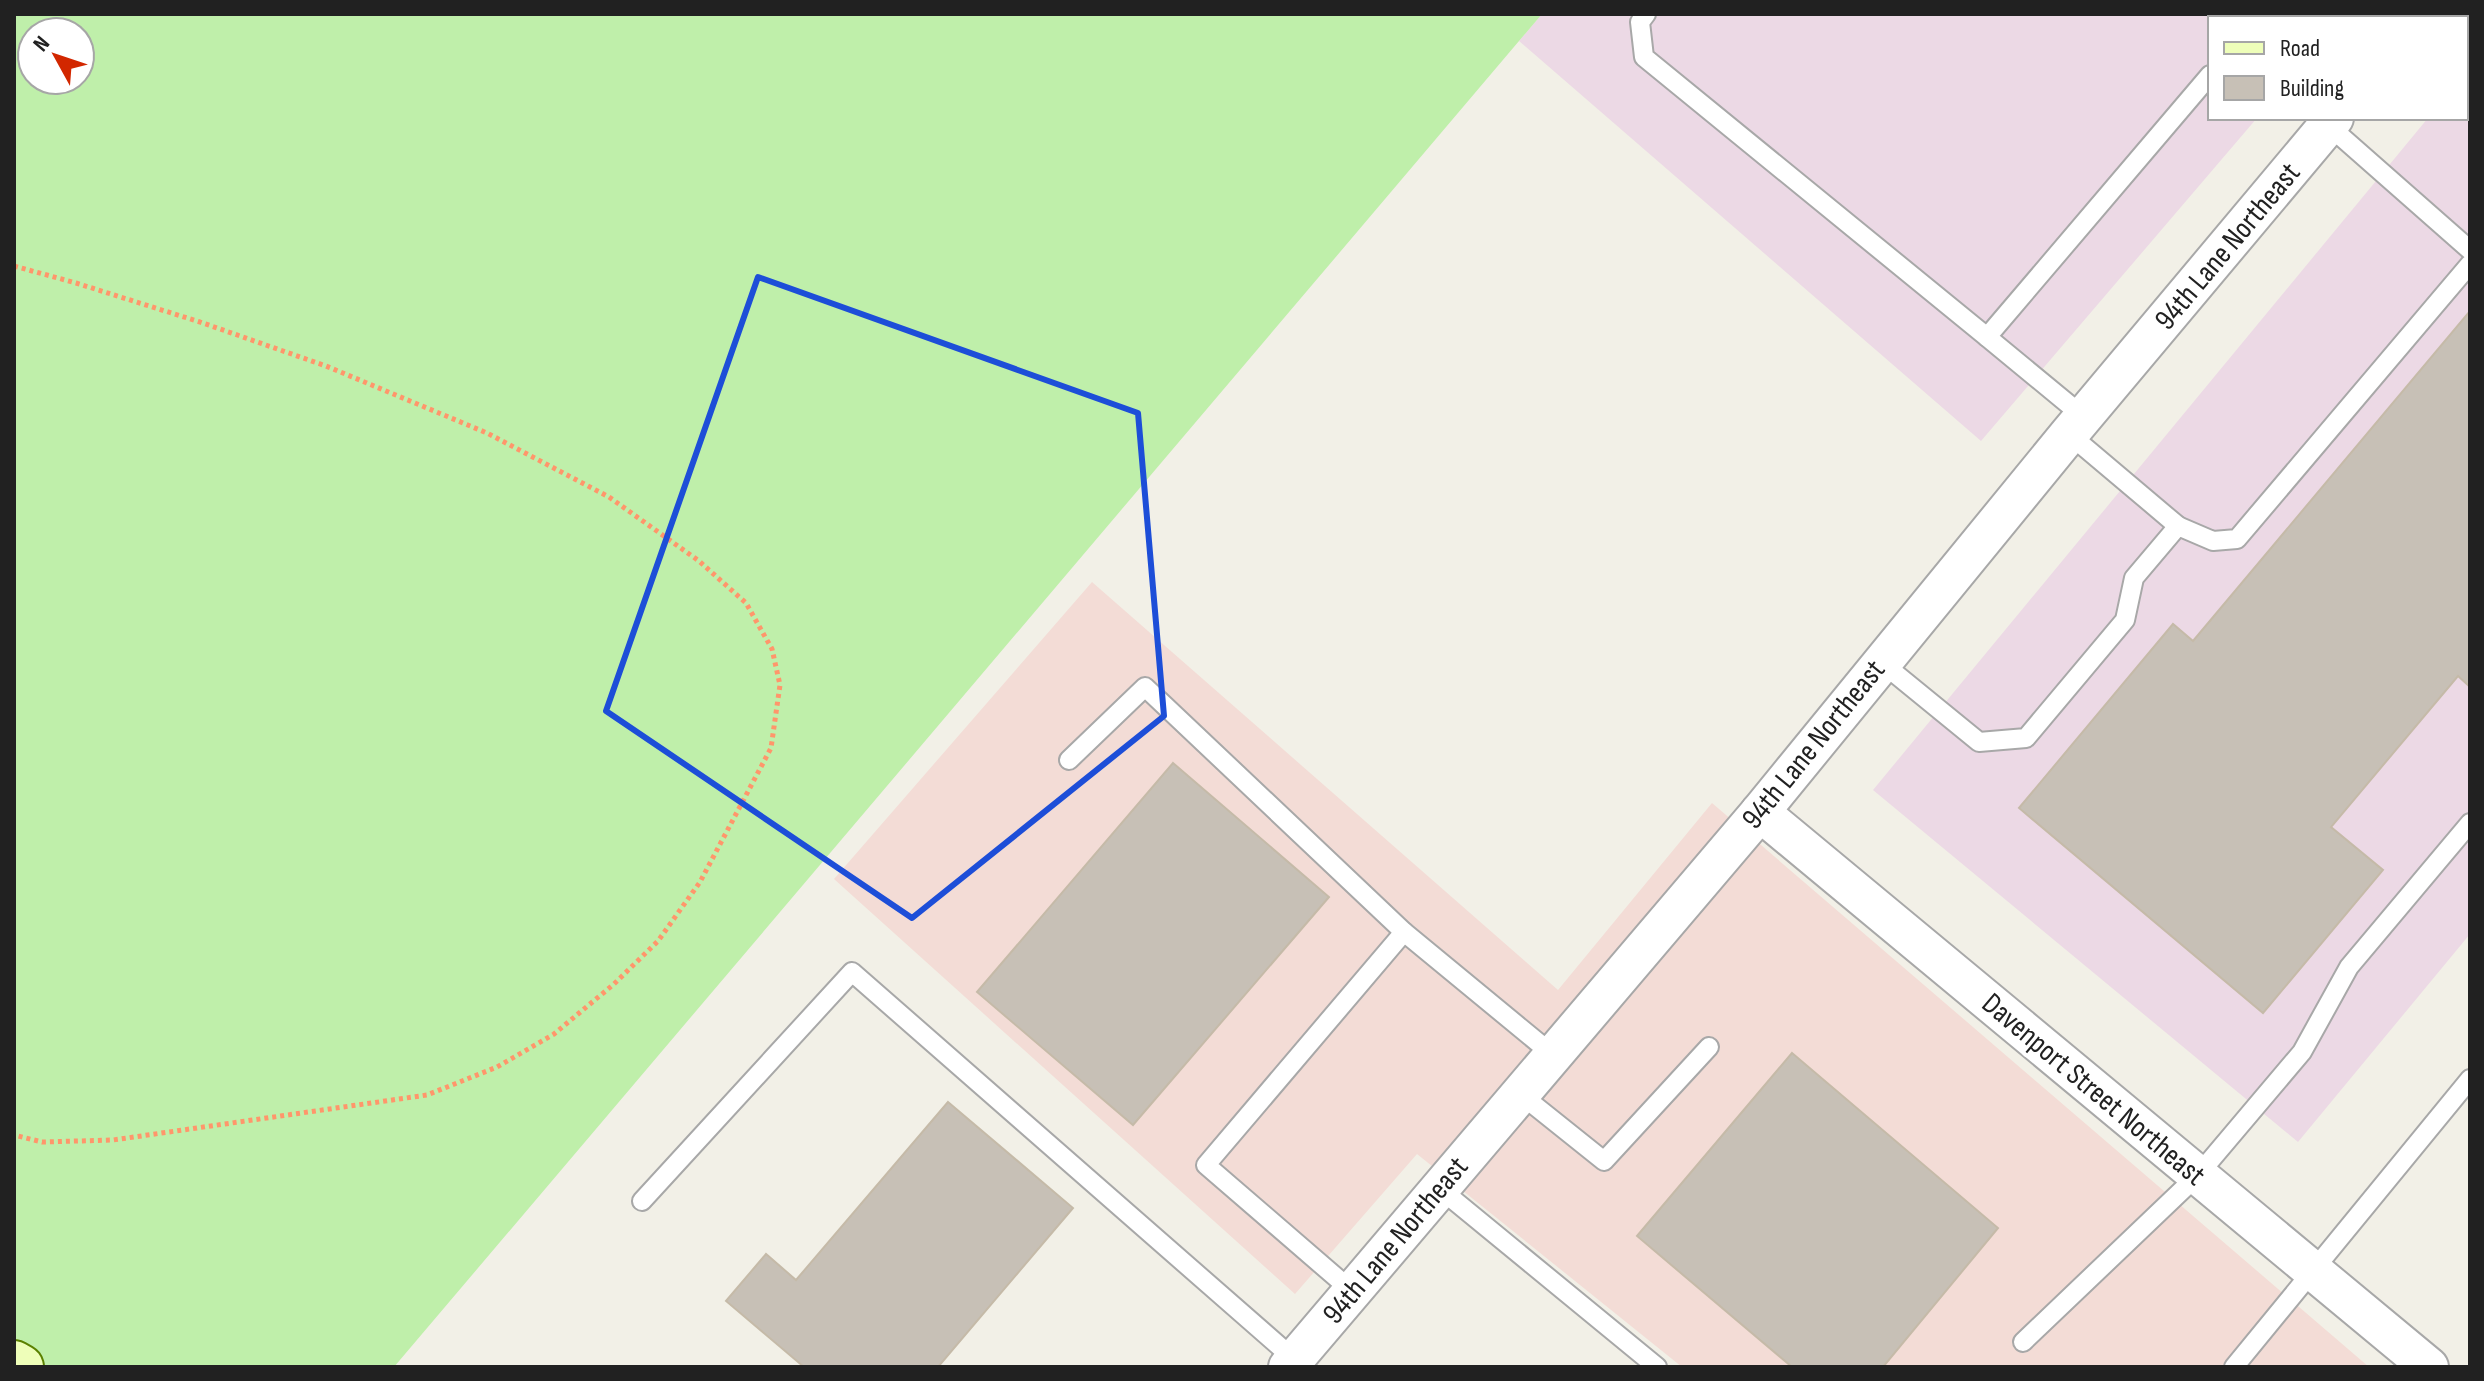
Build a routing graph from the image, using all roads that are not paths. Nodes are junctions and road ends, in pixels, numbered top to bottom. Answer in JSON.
{"nodes":[{"id":1,"x":1646,"y":14,"type":"edge"},
{"id":2,"x":2208,"y":77,"type":"edge"},
{"id":3,"x":2331,"y":122,"type":"edge"},
{"id":4,"x":2470,"y":250,"type":"edge"},
{"id":5,"x":2470,"y":264,"type":"edge"},
{"id":6,"x":1987,"y":337,"type":"junction"},
{"id":7,"x":2077,"y":425,"type":"junction"},
{"id":8,"x":2178,"y":526,"type":"junction"},
{"id":9,"x":1881,"y":662,"type":"junction"},
{"id":10,"x":1069,"y":760,"type":"dead end"},
{"id":11,"x":1760,"y":812,"type":"junction"},
{"id":12,"x":2470,"y":823,"type":"edge"},
{"id":13,"x":1404,"y":932,"type":"junction"},
{"id":14,"x":1709,"y":1047,"type":"dead end"},
{"id":15,"x":1552,"y":1054,"type":"junction"},
{"id":16,"x":2470,"y":1079,"type":"edge"},
{"id":17,"x":1519,"y":1093,"type":"junction"},
{"id":18,"x":2198,"y":1175,"type":"junction"},
{"id":19,"x":1439,"y":1188,"type":"junction"},
{"id":20,"x":642,"y":1201,"type":"dead end"},
{"id":21,"x":2314,"y":1271,"type":"junction"},
{"id":22,"x":1352,"y":1291,"type":"junction"},
{"id":23,"x":2023,"y":1342,"type":"dead end"},
{"id":24,"x":14,"y":1363,"type":"edge"},
{"id":25,"x":1291,"y":1363,"type":"edge"},
{"id":26,"x":21,"y":1367,"type":"edge"},
{"id":27,"x":1657,"y":1367,"type":"edge"},
{"id":28,"x":2234,"y":1367,"type":"edge"},
{"id":29,"x":2429,"y":1367,"type":"edge"}],
"edges":[{"from":1,"to":6,"type":"lane"},
{"from":2,"to":6,"type":"lane"},
{"from":3,"to":4,"type":"lane"},
{"from":3,"to":7,"type":"street","name":"94th Lane Northeast"},
{"from":5,"to":8,"type":"lane"},
{"from":6,"to":7,"type":"lane"},
{"from":7,"to":8,"type":"lane"},
{"from":7,"to":9,"type":"street","name":"94th Lane Northeast"},
{"from":8,"to":9,"type":"lane"},
{"from":9,"to":11,"type":"street","name":"94th Lane Northeast"},
{"from":10,"to":13,"type":"lane"},
{"from":11,"to":15,"type":"street","name":"94th Lane Northeast"},
{"from":11,"to":18,"type":"street","name":"Davenport Street Northeast"},
{"from":12,"to":18,"type":"lane"},
{"from":13,"to":15,"type":"lane"},
{"from":13,"to":22,"type":"lane"},
{"from":14,"to":17,"type":"lane"},
{"from":15,"to":17,"type":"street","name":"94th Lane Northeast"},
{"from":16,"to":21,"type":"lane"},
{"from":17,"to":19,"type":"street","name":"94th Lane Northeast"},
{"from":18,"to":21,"type":"street","name":"Davenport Street Northeast"},
{"from":18,"to":23,"type":"lane"},
{"from":19,"to":22,"type":"street","name":"94th Lane Northeast"},
{"from":19,"to":27,"type":"lane"},
{"from":20,"to":25,"type":"lane"},
{"from":21,"to":28,"type":"lane"},
{"from":21,"to":29,"type":"street","name":"Davenport Street Northeast"},
{"from":22,"to":25,"type":"street","name":"94th Lane Northeast"},
{"from":24,"to":26,"type":"street"}]}
